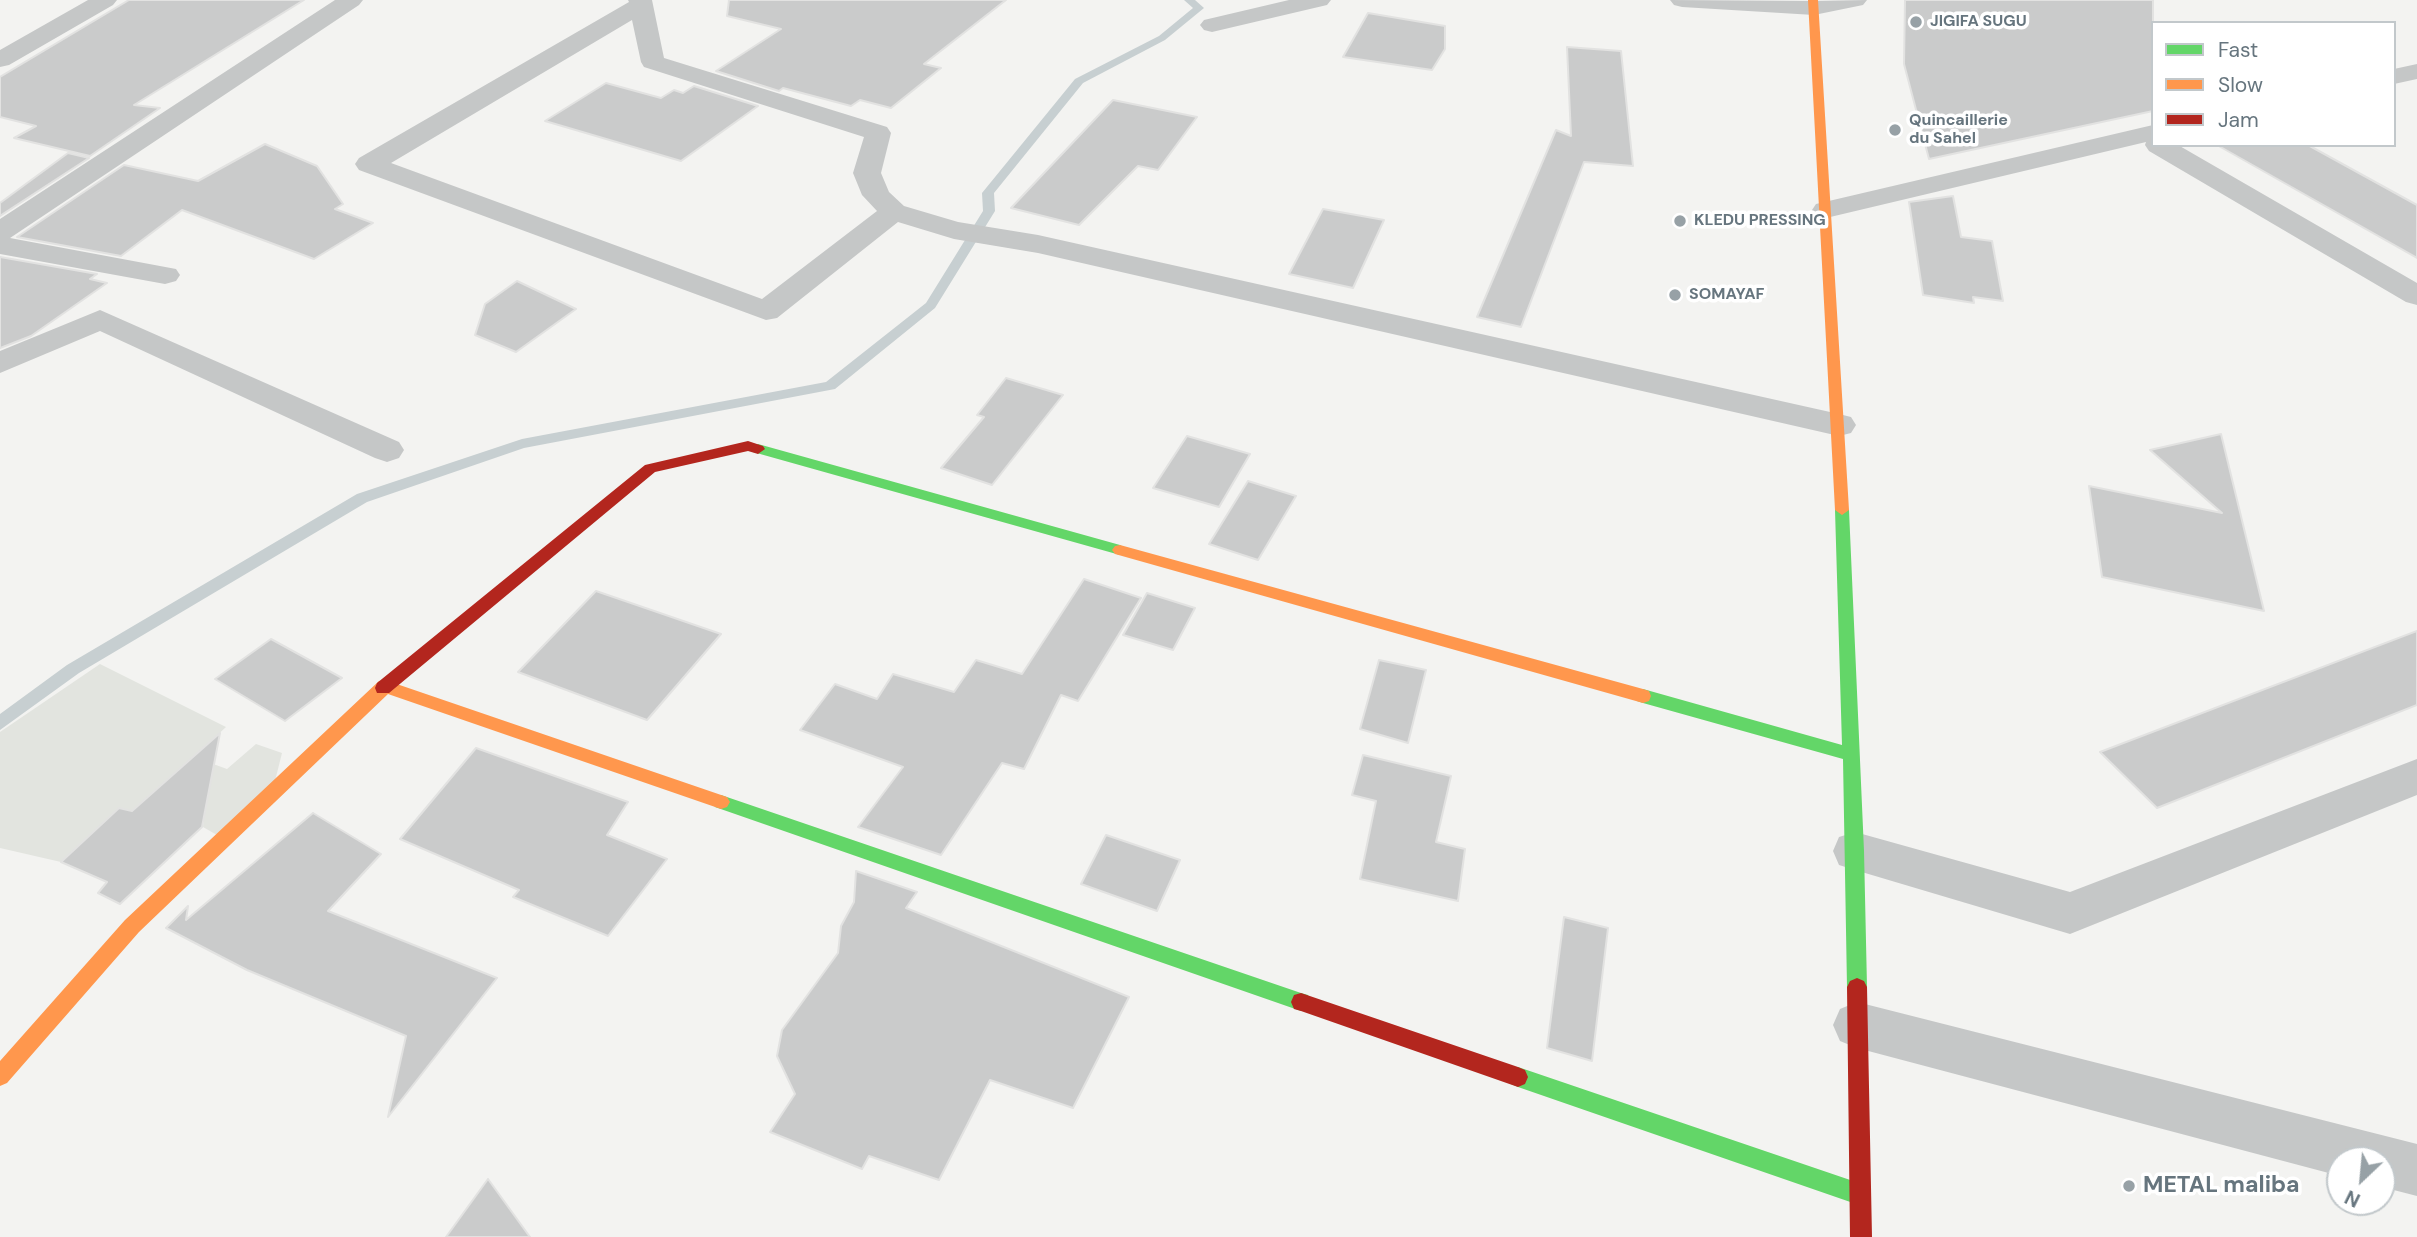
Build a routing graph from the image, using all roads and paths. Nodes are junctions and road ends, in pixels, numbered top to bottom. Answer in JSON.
{"nodes":[{"id":1,"x":106,"y":0,"type":"edge"},
{"id":2,"x":351,"y":0,"type":"edge"},
{"id":3,"x":1319,"y":0,"type":"edge"},
{"id":4,"x":1682,"y":0,"type":"edge"},
{"id":5,"x":1855,"y":0,"type":"edge"},
{"id":6,"x":640,"y":3,"type":"edge"},
{"id":7,"x":1814,"y":4,"type":"edge"},
{"id":8,"x":1212,"y":25,"type":"dead end"},
{"id":9,"x":0,"y":60,"type":"edge"},
{"id":10,"x":2417,"y":71,"type":"edge"},
{"id":11,"x":2396,"y":76,"type":"edge"},
{"id":12,"x":2151,"y":139,"type":"edge"},
{"id":13,"x":2165,"y":147,"type":"edge"},
{"id":14,"x":1826,"y":210,"type":"junction"},
{"id":15,"x":894,"y":212,"type":"junction"},
{"id":16,"x":0,"y":232,"type":"edge"},
{"id":17,"x":0,"y":245,"type":"edge"},
{"id":18,"x":164,"y":275,"type":"dead end"},
{"id":19,"x":2417,"y":296,"type":"edge"},
{"id":20,"x":0,"y":363,"type":"edge"},
{"id":21,"x":1839,"y":425,"type":"junction"},
{"id":22,"x":387,"y":450,"type":"dead end"},
{"id":23,"x":385,"y":686,"type":"junction"},
{"id":24,"x":1850,"y":754,"type":"junction"},
{"id":25,"x":2417,"y":777,"type":"edge"},
{"id":26,"x":1855,"y":851,"type":"junction"},
{"id":27,"x":1857,"y":1025,"type":"junction"},
{"id":28,"x":0,"y":1076,"type":"edge"},
{"id":29,"x":2326,"y":1147,"type":"edge"},
{"id":30,"x":2396,"y":1165,"type":"edge"},
{"id":31,"x":2417,"y":1170,"type":"edge"},
{"id":32,"x":1859,"y":1194,"type":"junction"},
{"id":33,"x":1861,"y":1237,"type":"edge"}],
"edges":[{"from":1,"to":9,"type":"street"},
{"from":2,"to":16,"type":"street"},
{"from":3,"to":8,"type":"street"},
{"from":4,"to":7,"type":"street"},
{"from":5,"to":7,"type":"street"},
{"from":6,"to":15,"type":"street"},
{"from":6,"to":15,"type":"street"},
{"from":7,"to":14,"type":"street"},
{"from":10,"to":11,"type":"street"},
{"from":12,"to":14,"type":"street"},
{"from":13,"to":19,"type":"street"},
{"from":14,"to":21,"type":"street"},
{"from":15,"to":21,"type":"street"},
{"from":17,"to":18,"type":"street"},
{"from":20,"to":22,"type":"street"},
{"from":21,"to":24,"type":"street"},
{"from":23,"to":24,"type":"street"},
{"from":23,"to":28,"type":"street"},
{"from":23,"to":32,"type":"street"},
{"from":24,"to":26,"type":"street"},
{"from":25,"to":26,"type":"street"},
{"from":26,"to":27,"type":"street"},
{"from":27,"to":29,"type":"street"},
{"from":27,"to":32,"type":"street"},
{"from":30,"to":31,"type":"street"},
{"from":32,"to":33,"type":"street"}]}
